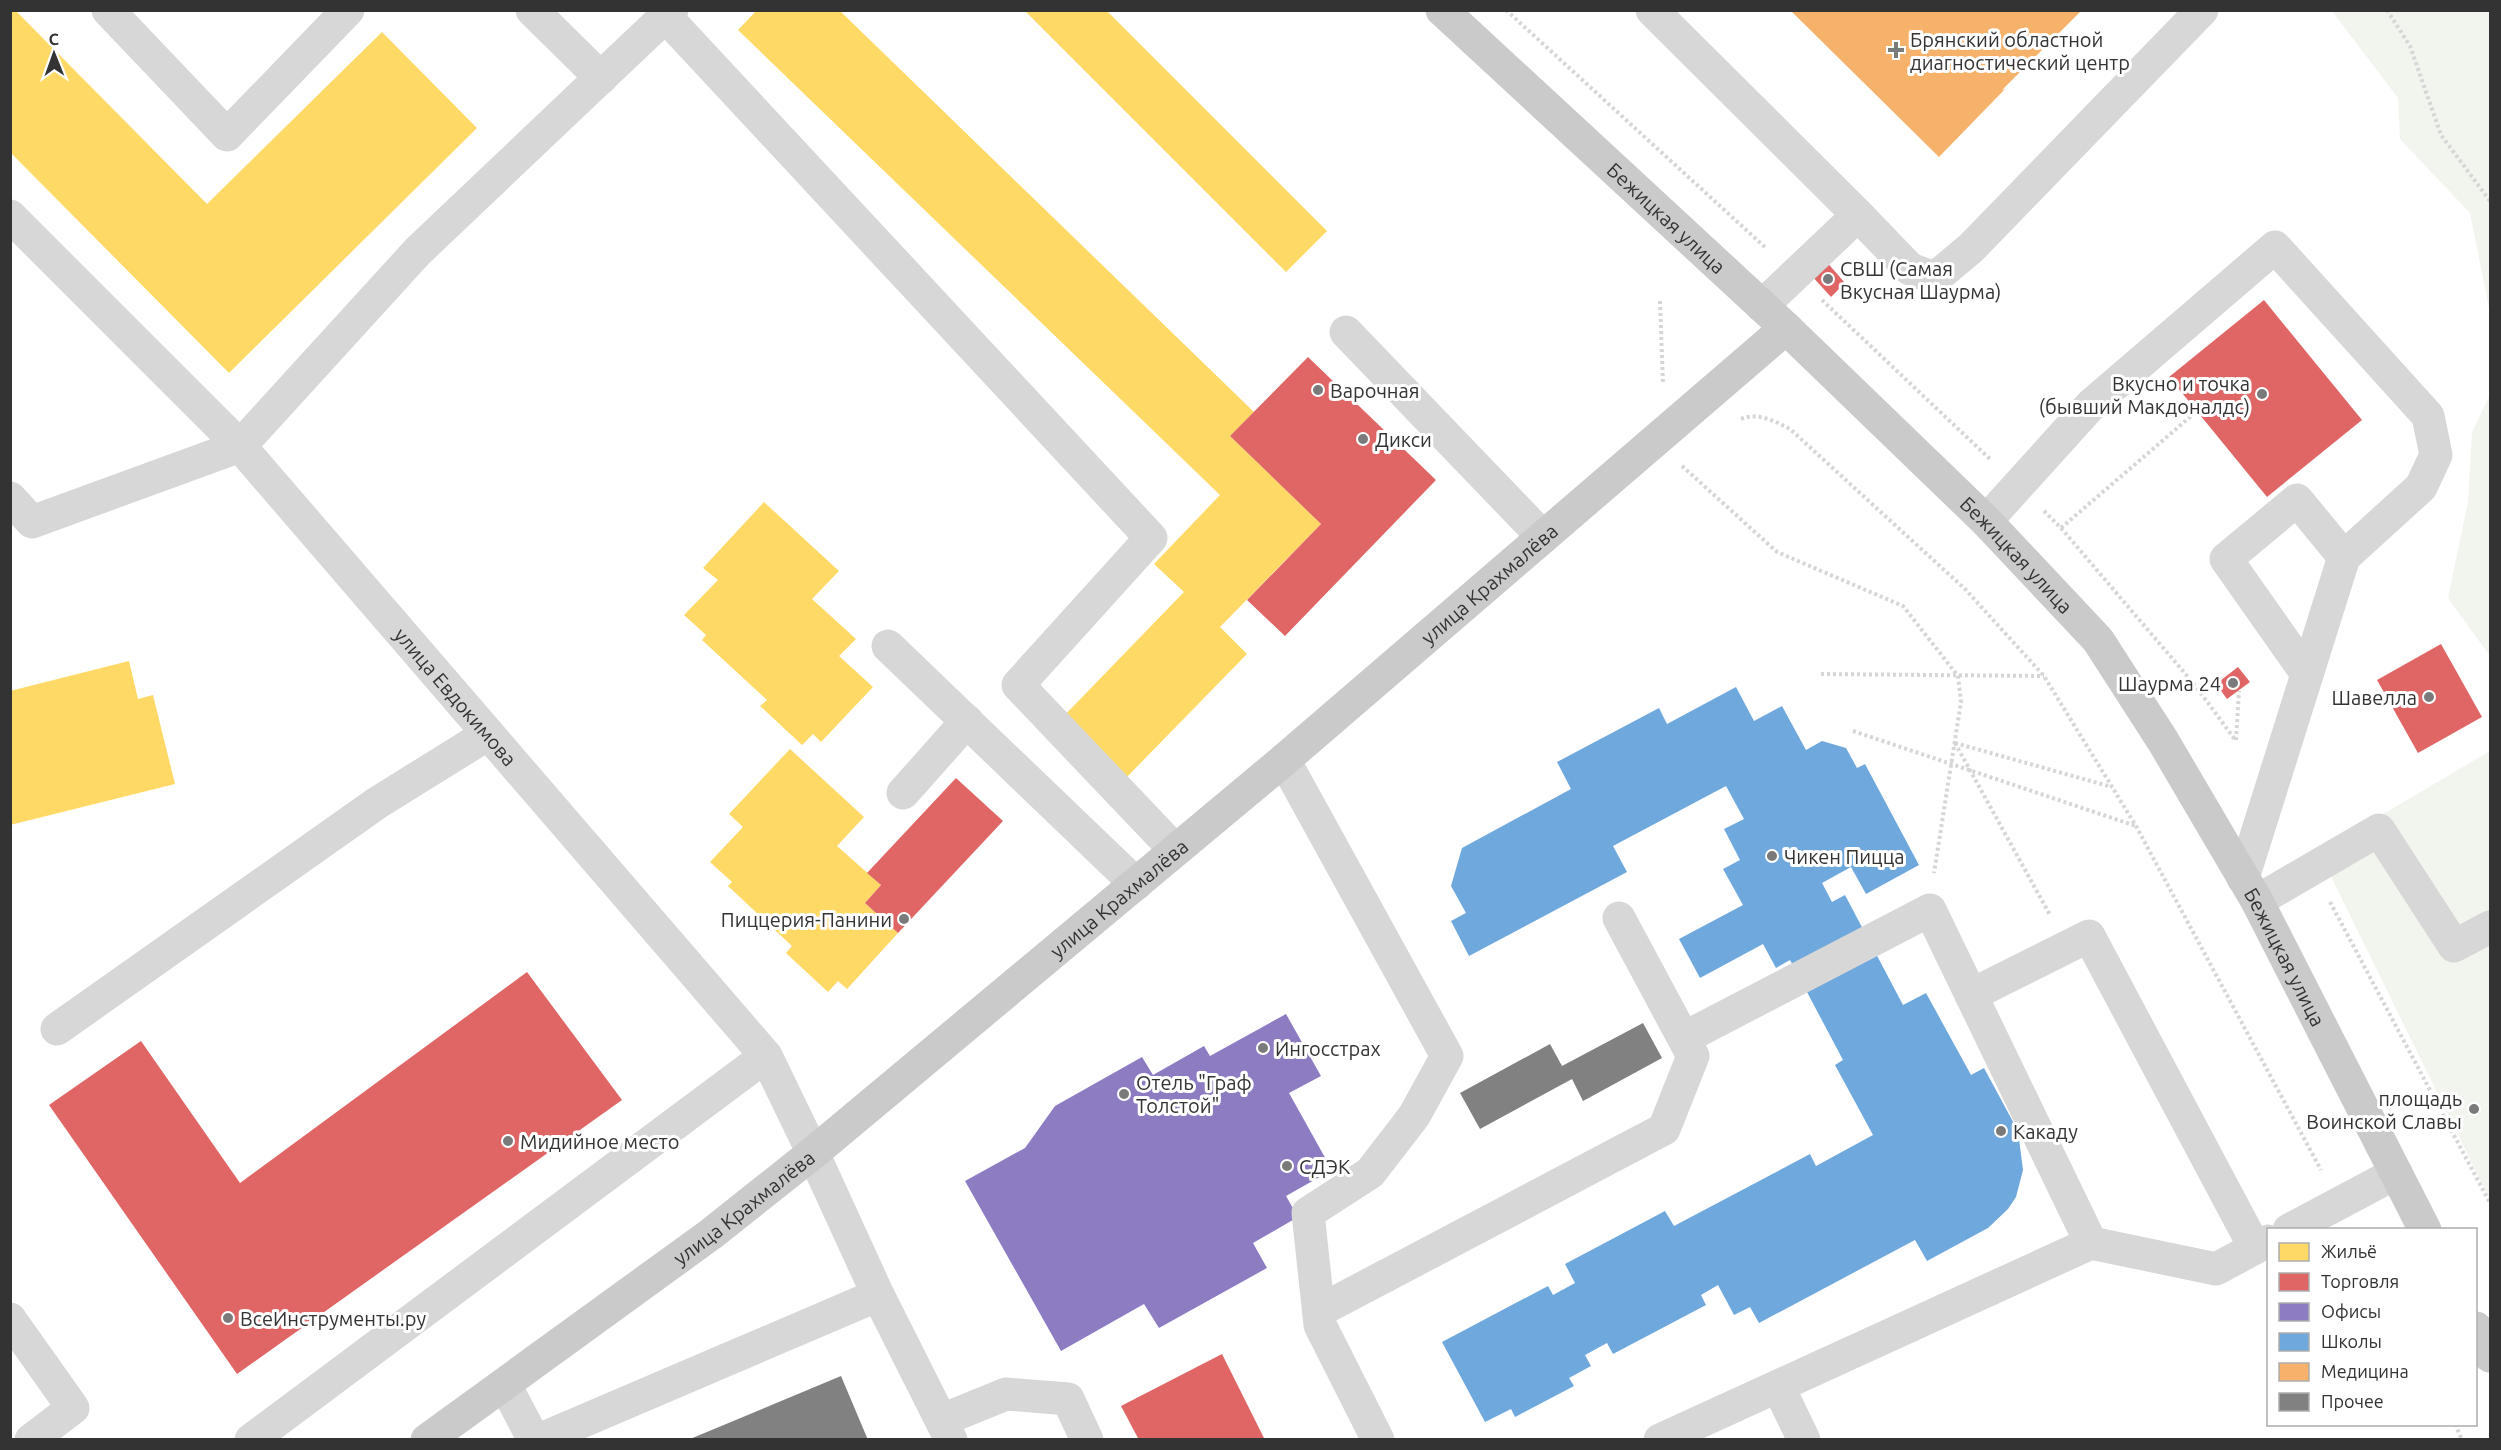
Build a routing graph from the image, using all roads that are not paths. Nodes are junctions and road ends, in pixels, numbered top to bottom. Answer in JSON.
{"nodes":[{"id":1,"x":108,"y":10,"type":"edge"},
{"id":2,"x":348,"y":10,"type":"edge"},
{"id":3,"x":532,"y":10,"type":"edge"},
{"id":4,"x":1442,"y":10,"type":"edge"},
{"id":5,"x":1652,"y":10,"type":"edge"},
{"id":6,"x":2202,"y":10,"type":"edge"},
{"id":7,"x":669,"y":14,"type":"edge"},
{"id":8,"x":601,"y":78,"type":"junction"},
{"id":9,"x":1858,"y":215,"type":"junction"},
{"id":10,"x":10,"y":216,"type":"edge"},
{"id":11,"x":1762,"y":306,"type":"junction"},
{"id":12,"x":1786,"y":327,"type":"junction"},
{"id":13,"x":1346,"y":332,"type":"dead end"},
{"id":14,"x":240,"y":446,"type":"junction"},
{"id":15,"x":10,"y":498,"type":"edge"},
{"id":16,"x":1986,"y":521,"type":"junction"},
{"id":17,"x":1543,"y":537,"type":"junction"},
{"id":18,"x":2344,"y":557,"type":"junction"},
{"id":19,"x":888,"y":646,"type":"dead end"},
{"id":20,"x":2307,"y":674,"type":"junction"},
{"id":21,"x":966,"y":721,"type":"junction"},
{"id":22,"x":488,"y":734,"type":"junction"},
{"id":23,"x":1284,"y":760,"type":"junction"},
{"id":24,"x":903,"y":794,"type":"dead end"},
{"id":25,"x":1175,"y":850,"type":"junction"},
{"id":26,"x":1136,"y":884,"type":"junction"},
{"id":27,"x":2250,"y":890,"type":"junction"},
{"id":28,"x":1619,"y":918,"type":"dead end"},
{"id":29,"x":2490,"y":927,"type":"edge"},
{"id":30,"x":1971,"y":995,"type":"junction"},
{"id":31,"x":57,"y":1029,"type":"dead end"},
{"id":32,"x":1684,"y":1038,"type":"junction"},
{"id":33,"x":766,"y":1056,"type":"junction"},
{"id":34,"x":813,"y":1153,"type":"junction"},
{"id":35,"x":2396,"y":1173,"type":"junction"},
{"id":36,"x":2293,"y":1228,"type":"edge"},
{"id":37,"x":2424,"y":1228,"type":"edge"},
{"id":38,"x":2091,"y":1243,"type":"junction"},
{"id":39,"x":2262,"y":1244,"type":"edge"},
{"id":40,"x":878,"y":1295,"type":"junction"},
{"id":41,"x":1319,"y":1311,"type":"junction"},
{"id":42,"x":10,"y":1318,"type":"edge"},
{"id":43,"x":2477,"y":1332,"type":"edge"},
{"id":44,"x":2490,"y":1356,"type":"edge"},
{"id":45,"x":505,"y":1385,"type":"junction"},
{"id":46,"x":1778,"y":1386,"type":"junction"},
{"id":47,"x":946,"y":1430,"type":"edge"},
{"id":48,"x":31,"y":1440,"type":"edge"},
{"id":49,"x":252,"y":1440,"type":"edge"},
{"id":50,"x":427,"y":1440,"type":"edge"},
{"id":51,"x":534,"y":1440,"type":"edge"},
{"id":52,"x":539,"y":1440,"type":"edge"},
{"id":53,"x":1088,"y":1440,"type":"edge"},
{"id":54,"x":1378,"y":1440,"type":"edge"},
{"id":55,"x":1660,"y":1440,"type":"edge"},
{"id":56,"x":1803,"y":1440,"type":"edge"}],
"edges":[{"from":1,"to":2,"type":"street"},
{"from":3,"to":8,"type":"street"},
{"from":4,"to":11,"type":"main road","name":"Бежицкая улица"},
{"from":5,"to":9,"type":"street"},
{"from":6,"to":9,"type":"street"},
{"from":7,"to":8,"type":"street"},
{"from":7,"to":25,"type":"street"},
{"from":8,"to":14,"type":"street"},
{"from":9,"to":11,"type":"street"},
{"from":10,"to":14,"type":"street","name":"улица Евдокимова"},
{"from":11,"to":12,"type":"main road","name":"Бежицкая улица"},
{"from":12,"to":16,"type":"main road","name":"Бежицкая улица"},
{"from":12,"to":17,"type":"main road","name":"улица Крахмалёва"},
{"from":13,"to":17,"type":"street"},
{"from":14,"to":15,"type":"street"},
{"from":14,"to":22,"type":"street","name":"улица Евдокимова"},
{"from":16,"to":18,"type":"street"},
{"from":16,"to":27,"type":"main road","name":"Бежицкая улица"},
{"from":17,"to":23,"type":"main road","name":"улица Крахмалёва"},
{"from":18,"to":20,"type":"street"},
{"from":18,"to":20,"type":"street"},
{"from":19,"to":21,"type":"street"},
{"from":20,"to":27,"type":"street"},
{"from":21,"to":24,"type":"street"},
{"from":21,"to":26,"type":"street"},
{"from":22,"to":31,"type":"street"},
{"from":22,"to":33,"type":"street","name":"улица Евдокимова"},
{"from":23,"to":25,"type":"main road","name":"улица Крахмалёва"},
{"from":23,"to":41,"type":"street"},
{"from":25,"to":26,"type":"main road","name":"улица Крахмалёва"},
{"from":26,"to":34,"type":"main road","name":"улица Крахмалёва"},
{"from":27,"to":29,"type":"street"},
{"from":27,"to":35,"type":"main road","name":"Бежицкая улица"},
{"from":28,"to":32,"type":"street"},
{"from":30,"to":32,"type":"street"},
{"from":30,"to":38,"type":"street"},
{"from":30,"to":39,"type":"street"},
{"from":32,"to":41,"type":"street"},
{"from":33,"to":34,"type":"street","name":"улица Евдокимова"},
{"from":33,"to":49,"type":"street"},
{"from":34,"to":40,"type":"street","name":"улица Евдокимова"},
{"from":34,"to":45,"type":"main road","name":"улица Крахмалёва"},
{"from":35,"to":36,"type":"street"},
{"from":35,"to":37,"type":"main road","name":"Бежицкая улица"},
{"from":38,"to":39,"type":"street"},
{"from":38,"to":46,"type":"street"},
{"from":40,"to":47,"type":"street","name":"улица Евдокимова"},
{"from":40,"to":52,"type":"street"},
{"from":41,"to":54,"type":"street"},
{"from":42,"to":48,"type":"street"},
{"from":43,"to":44,"type":"main road"},
{"from":45,"to":50,"type":"main road","name":"улица Крахмалёва"},
{"from":45,"to":51,"type":"street"},
{"from":46,"to":55,"type":"street"},
{"from":46,"to":56,"type":"street"},
{"from":47,"to":53,"type":"street"}]}
